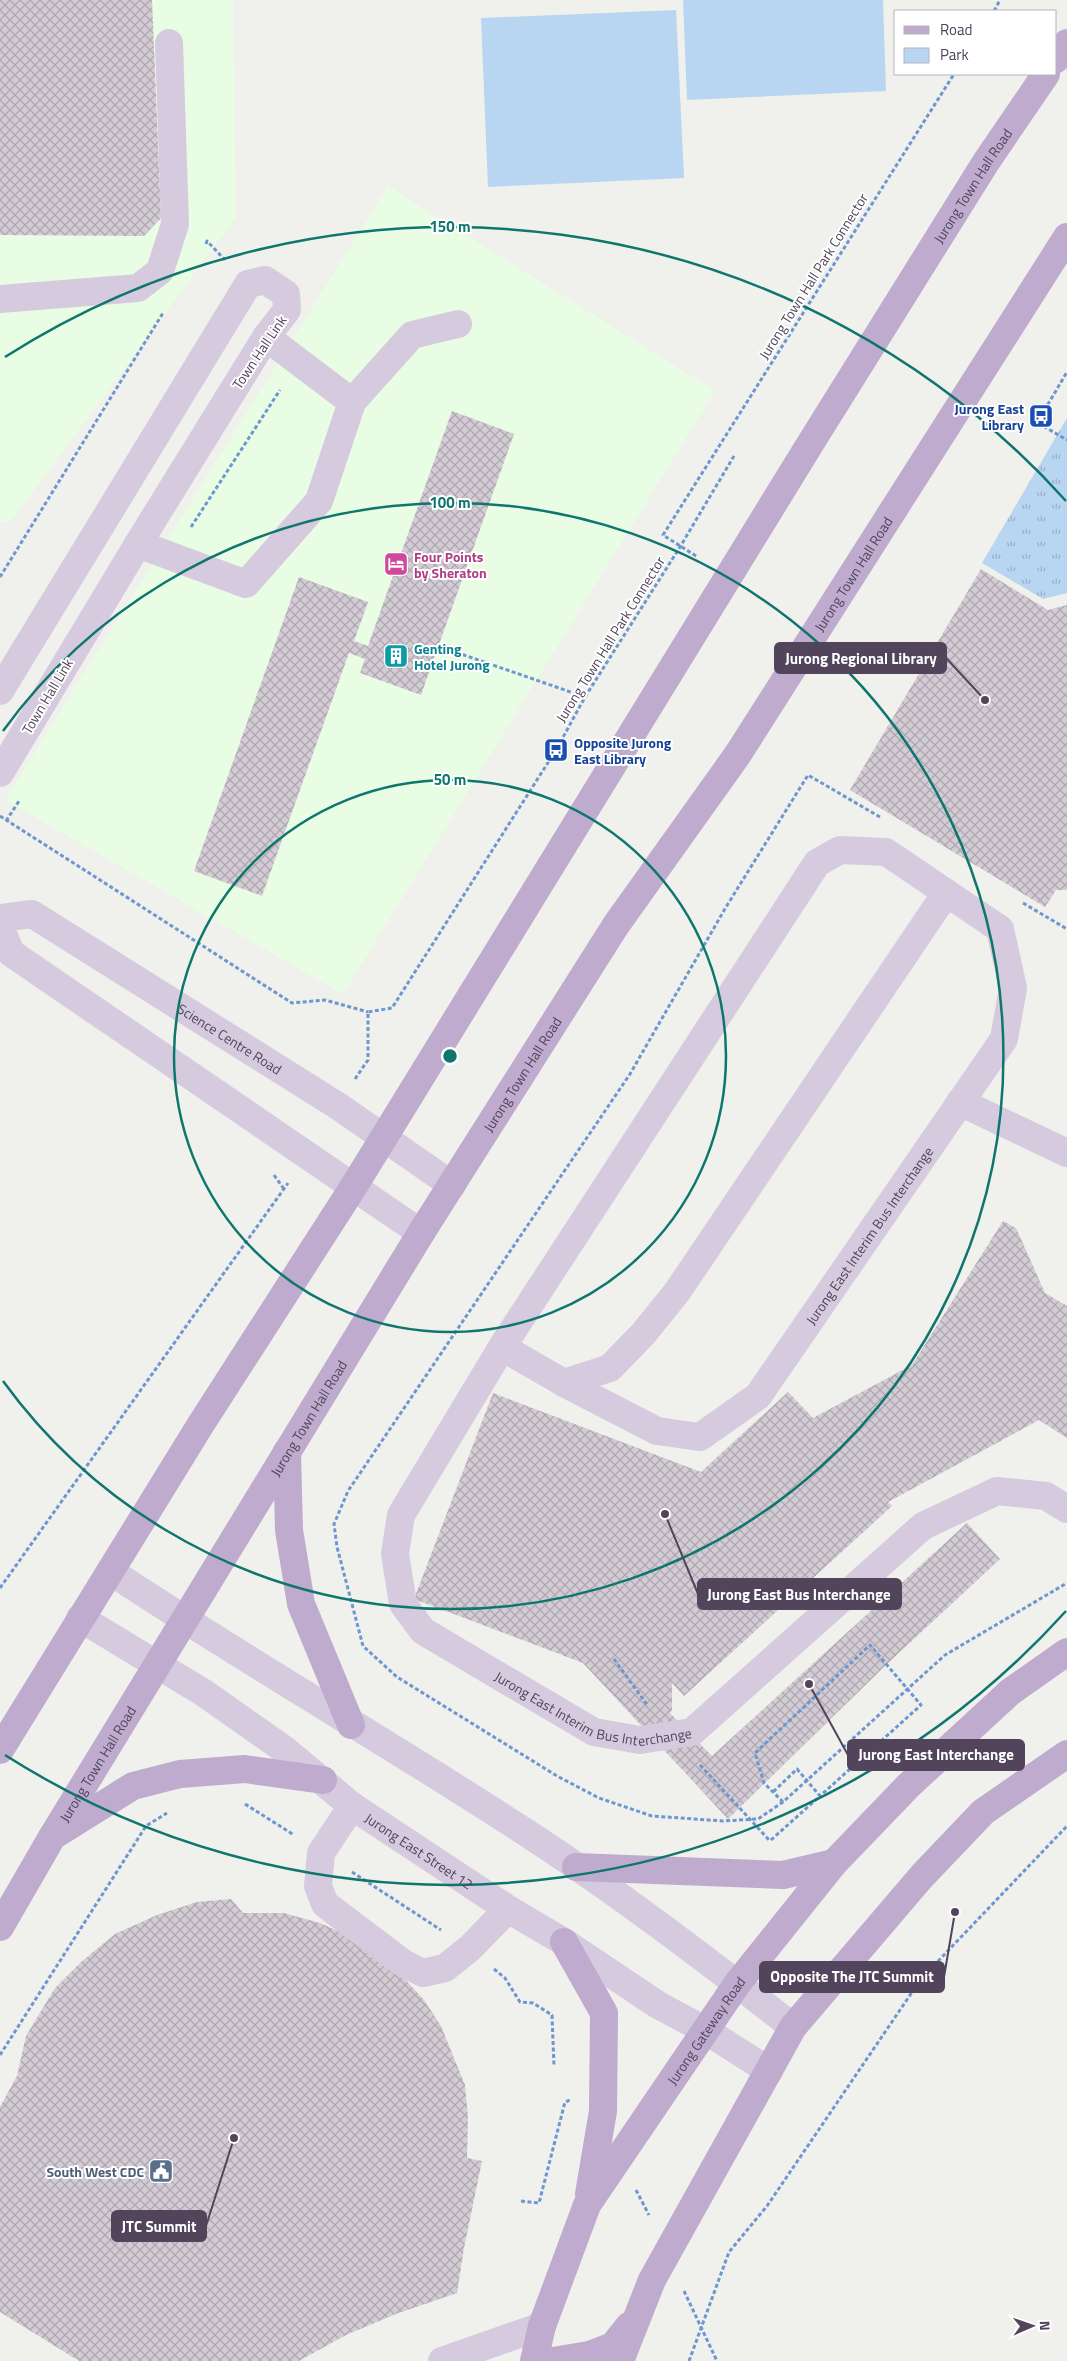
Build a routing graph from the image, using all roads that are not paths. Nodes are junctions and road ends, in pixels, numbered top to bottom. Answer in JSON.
{"nodes":[{"id":1,"x":169,"y":43,"type":"dead end"},
{"id":2,"x":1067,"y":43,"type":"edge"},
{"id":3,"x":1057,"y":58,"type":"edge"},
{"id":4,"x":1045,"y":75,"type":"edge"},
{"id":5,"x":1067,"y":236,"type":"edge"},
{"id":6,"x":0,"y":298,"type":"edge"},
{"id":7,"x":458,"y":324,"type":"dead end"},
{"id":8,"x":266,"y":337,"type":"junction"},
{"id":9,"x":352,"y":402,"type":"junction"},
{"id":10,"x":138,"y":544,"type":"junction"},
{"id":11,"x":0,"y":691,"type":"edge"},
{"id":12,"x":0,"y":774,"type":"edge"},
{"id":13,"x":946,"y":893,"type":"junction"},
{"id":14,"x":0,"y":918,"type":"edge"},
{"id":15,"x":0,"y":927,"type":"edge"},
{"id":16,"x":960,"y":1102,"type":"junction"},
{"id":17,"x":382,"y":1138,"type":"junction"},
{"id":18,"x":1067,"y":1153,"type":"edge"},
{"id":19,"x":452,"y":1185,"type":"junction"},
{"id":20,"x":354,"y":1186,"type":"junction"},
{"id":21,"x":421,"y":1233,"type":"junction"},
{"id":22,"x":502,"y":1347,"type":"junction"},
{"id":23,"x":564,"y":1383,"type":"junction"},
{"id":24,"x":287,"y":1452,"type":"junction"},
{"id":25,"x":1067,"y":1509,"type":"edge"},
{"id":26,"x":110,"y":1571,"type":"junction"},
{"id":27,"x":80,"y":1618,"type":"junction"},
{"id":28,"x":185,"y":1621,"type":"junction"},
{"id":29,"x":1067,"y":1652,"type":"edge"},
{"id":30,"x":158,"y":1664,"type":"junction"},
{"id":31,"x":351,"y":1724,"type":"junction"},
{"id":32,"x":0,"y":1750,"type":"edge"},
{"id":33,"x":1067,"y":1754,"type":"edge"},
{"id":34,"x":323,"y":1780,"type":"junction"},
{"id":35,"x":352,"y":1806,"type":"junction"},
{"id":36,"x":52,"y":1836,"type":"junction"},
{"id":37,"x":834,"y":1863,"type":"junction"},
{"id":38,"x":576,"y":1867,"type":"junction"},
{"id":39,"x":508,"y":1909,"type":"junction"},
{"id":40,"x":0,"y":1927,"type":"edge"},
{"id":41,"x":564,"y":1942,"type":"junction"},
{"id":42,"x":737,"y":1984,"type":"junction"},
{"id":43,"x":793,"y":2027,"type":"junction"},
{"id":44,"x":705,"y":2030,"type":"junction"},
{"id":45,"x":769,"y":2071,"type":"junction"},
{"id":46,"x":587,"y":2205,"type":"junction"},
{"id":47,"x":635,"y":2319,"type":"junction"},
{"id":48,"x":542,"y":2326,"type":"junction"},
{"id":49,"x":442,"y":2361,"type":"edge"},
{"id":50,"x":534,"y":2361,"type":"edge"},
{"id":51,"x":553,"y":2361,"type":"edge"},
{"id":52,"x":620,"y":2361,"type":"edge"}],
"edges":[{"from":1,"to":6,"type":"street"},
{"from":2,"to":3,"type":"main road"},
{"from":4,"to":17,"type":"main road","name":"Jurong Town Hall Road"},
{"from":5,"to":19,"type":"main road","name":"Jurong Town Hall Road"},
{"from":7,"to":9,"type":"street"},
{"from":8,"to":9,"type":"street"},
{"from":8,"to":10,"type":"street","name":"Town Hall Link"},
{"from":8,"to":11,"type":"street","name":"Town Hall Link"},
{"from":9,"to":10,"type":"street"},
{"from":10,"to":12,"type":"street","name":"Town Hall Link"},
{"from":13,"to":16,"type":"street","name":"Jurong East Interim Bus Interchange"},
{"from":13,"to":22,"type":"street","name":"Jurong East Interim Bus Interchange"},
{"from":13,"to":23,"type":"street"},
{"from":14,"to":17,"type":"street","name":"Science Centre Road"},
{"from":15,"to":20,"type":"street"},
{"from":16,"to":18,"type":"street"},
{"from":16,"to":23,"type":"street","name":"Jurong East Interim Bus Interchange"},
{"from":17,"to":19,"type":"street","name":"Science Centre Road"},
{"from":17,"to":20,"type":"main road","name":"Jurong Town Hall Road"},
{"from":19,"to":21,"type":"main road","name":"Jurong Town Hall Road"},
{"from":20,"to":21,"type":"street"},
{"from":20,"to":26,"type":"main road","name":"Jurong Town Hall Road"},
{"from":21,"to":24,"type":"main road","name":"Jurong Town Hall Road"},
{"from":22,"to":23,"type":"street","name":"Jurong East Interim Bus Interchange"},
{"from":22,"to":25,"type":"street","name":"Jurong East Interim Bus Interchange"},
{"from":24,"to":28,"type":"main road","name":"Jurong Town Hall Road"},
{"from":24,"to":31,"type":"main road"},
{"from":26,"to":27,"type":"main road","name":"Jurong Town Hall Road"},
{"from":26,"to":28,"type":"street"},
{"from":27,"to":30,"type":"street","name":"Jurong East Street 12"},
{"from":27,"to":32,"type":"main road","name":"Jurong Town Hall Road"},
{"from":28,"to":30,"type":"main road","name":"Jurong Town Hall Road"},
{"from":28,"to":31,"type":"street"},
{"from":29,"to":37,"type":"main road","name":"Jurong Gateway Road"},
{"from":30,"to":34,"type":"street","name":"Jurong East Street 12"},
{"from":30,"to":36,"type":"main road","name":"Jurong Town Hall Road"},
{"from":31,"to":38,"type":"street"},
{"from":33,"to":43,"type":"main road"},
{"from":34,"to":35,"type":"street","name":"Jurong East Street 12"},
{"from":34,"to":36,"type":"main road"},
{"from":35,"to":39,"type":"street","name":"Jurong East Street 12"},
{"from":35,"to":39,"type":"street"},
{"from":36,"to":40,"type":"main road","name":"Jurong Town Hall Road"},
{"from":37,"to":38,"type":"main road"},
{"from":37,"to":42,"type":"main road","name":"Jurong Gateway Road"},
{"from":38,"to":42,"type":"street"},
{"from":39,"to":41,"type":"street","name":"Jurong East Street 12"},
{"from":41,"to":44,"type":"street","name":"Jurong East Street 12"},
{"from":41,"to":46,"type":"main road"},
{"from":42,"to":43,"type":"street"},
{"from":42,"to":44,"type":"main road","name":"Jurong Gateway Road"},
{"from":43,"to":45,"type":"main road"},
{"from":44,"to":45,"type":"street","name":"Jurong East Street 12"},
{"from":44,"to":46,"type":"main road","name":"Jurong Gateway Road"},
{"from":45,"to":47,"type":"main road"},
{"from":46,"to":48,"type":"main road","name":"Jurong Gateway Road"},
{"from":47,"to":51,"type":"main road"},
{"from":47,"to":52,"type":"main road"},
{"from":48,"to":49,"type":"street"},
{"from":48,"to":50,"type":"main road","name":"Jurong Gateway Road"}]}
